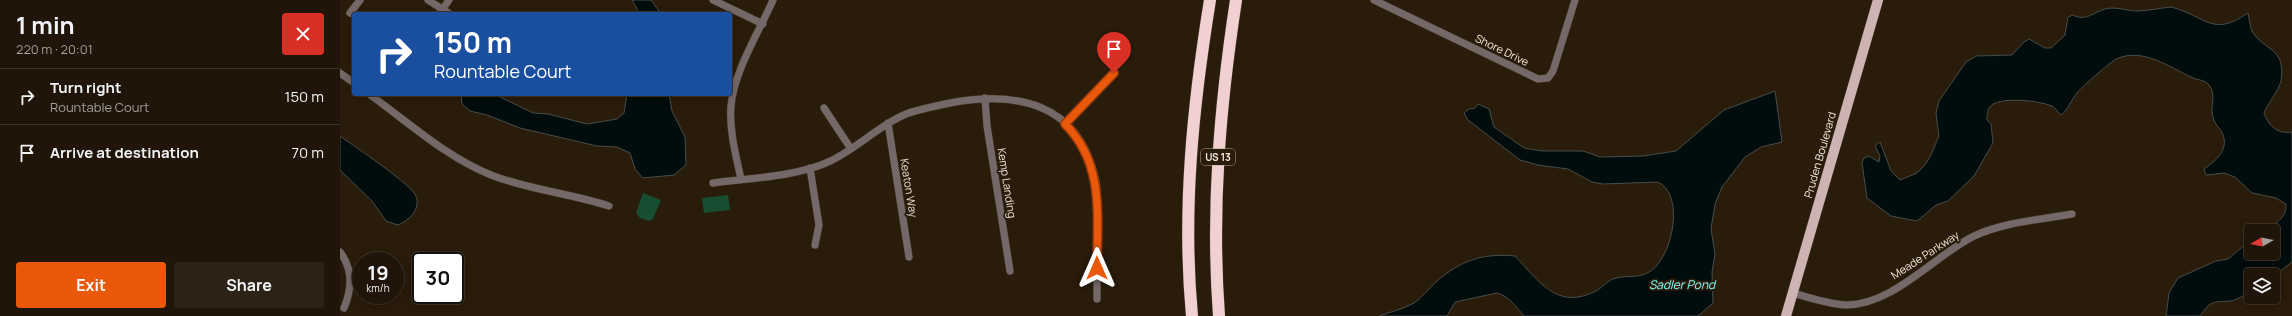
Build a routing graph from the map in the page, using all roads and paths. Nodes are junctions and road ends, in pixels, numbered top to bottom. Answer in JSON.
{"nodes":[{"id":1,"x":360,"y":0,"type":"edge"},
{"id":2,"x":428,"y":0,"type":"edge"},
{"id":3,"x":449,"y":0,"type":"edge"},
{"id":4,"x":713,"y":0,"type":"edge"},
{"id":5,"x":773,"y":0,"type":"edge"},
{"id":6,"x":1210,"y":0,"type":"edge"},
{"id":7,"x":1236,"y":0,"type":"edge"},
{"id":8,"x":1374,"y":0,"type":"edge"},
{"id":9,"x":1575,"y":0,"type":"edge"},
{"id":10,"x":1878,"y":0,"type":"edge"},
{"id":11,"x":440,"y":12,"type":"edge"},
{"id":12,"x":350,"y":13,"type":"dead end"},
{"id":13,"x":763,"y":24,"type":"junction"},
{"id":14,"x":340,"y":73,"type":"edge"},
{"id":15,"x":1114,"y":73,"type":"dead end"},
{"id":16,"x":352,"y":82,"type":"edge"},
{"id":17,"x":380,"y":97,"type":"edge"},
{"id":18,"x":985,"y":98,"type":"junction"},
{"id":19,"x":824,"y":108,"type":"dead end"},
{"id":20,"x":888,"y":123,"type":"junction"},
{"id":21,"x":1065,"y":124,"type":"junction"},
{"id":22,"x":850,"y":149,"type":"junction"},
{"id":23,"x":810,"y":168,"type":"junction"},
{"id":24,"x":740,"y":179,"type":"junction"},
{"id":25,"x":713,"y":183,"type":"dead end"},
{"id":26,"x":609,"y":206,"type":"dead end"},
{"id":27,"x":2072,"y":214,"type":"dead end"},
{"id":28,"x":815,"y":245,"type":"dead end"},
{"id":29,"x":340,"y":252,"type":"edge"},
{"id":30,"x":909,"y":257,"type":"dead end"},
{"id":31,"x":1010,"y":271,"type":"dead end"},
{"id":32,"x":1793,"y":293,"type":"junction"},
{"id":33,"x":1097,"y":299,"type":"dead end"},
{"id":34,"x":344,"y":308,"type":"dead end"},
{"id":35,"x":1192,"y":316,"type":"edge"},
{"id":36,"x":1219,"y":316,"type":"edge"},
{"id":37,"x":1786,"y":316,"type":"edge"}],
"edges":[{"from":1,"to":12,"type":"street"},
{"from":2,"to":11,"type":"street"},
{"from":3,"to":11,"type":"street"},
{"from":4,"to":13,"type":"street"},
{"from":5,"to":13,"type":"street"},
{"from":6,"to":35,"type":"highway","number":"US 13"},
{"from":7,"to":36,"type":"highway","number":"US 13"},
{"from":8,"to":9,"type":"street","name":"Shore Drive"},
{"from":10,"to":32,"type":"main road","name":"Pruden Boulevard"},
{"from":13,"to":24,"type":"street"},
{"from":14,"to":16,"type":"street"},
{"from":15,"to":21,"type":"street"},
{"from":17,"to":26,"type":"street"},
{"from":18,"to":20,"type":"street"},
{"from":18,"to":21,"type":"street"},
{"from":18,"to":31,"type":"street","name":"Kemp Landing"},
{"from":19,"to":22,"type":"street"},
{"from":20,"to":22,"type":"street"},
{"from":20,"to":30,"type":"street","name":"Keaton Way"},
{"from":21,"to":33,"type":"street"},
{"from":22,"to":23,"type":"street"},
{"from":23,"to":24,"type":"street"},
{"from":23,"to":28,"type":"street"},
{"from":24,"to":25,"type":"street"},
{"from":27,"to":32,"type":"street","name":"Meade Parkway"},
{"from":29,"to":34,"type":"street"},
{"from":32,"to":37,"type":"main road","name":"Pruden Boulevard"}]}
